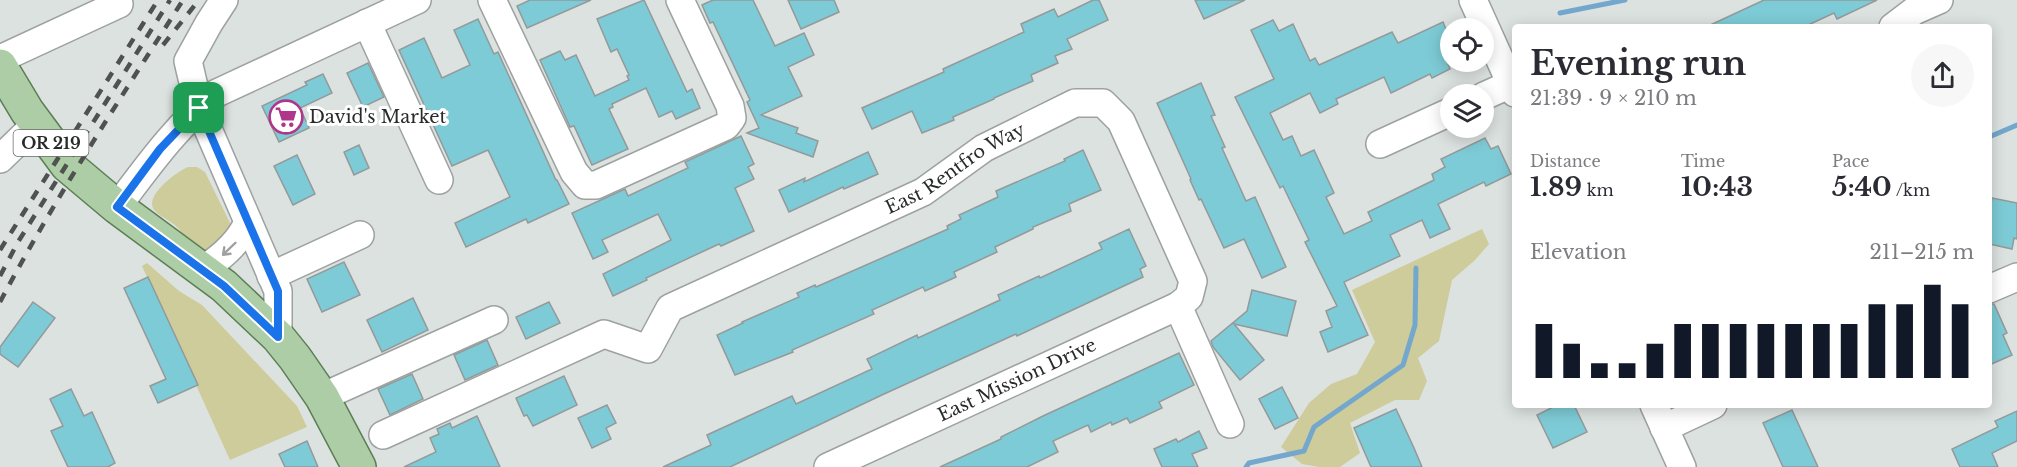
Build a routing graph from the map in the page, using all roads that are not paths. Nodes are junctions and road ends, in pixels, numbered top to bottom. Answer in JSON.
{"nodes":[{"id":1,"x":224,"y":0,"type":"edge"},
{"id":2,"x":417,"y":0,"type":"edge"},
{"id":3,"x":492,"y":0,"type":"edge"},
{"id":4,"x":680,"y":0,"type":"edge"},
{"id":5,"x":1473,"y":0,"type":"edge"},
{"id":6,"x":1939,"y":0,"type":"edge"},
{"id":7,"x":119,"y":4,"type":"dead end"},
{"id":8,"x":367,"y":23,"type":"junction"},
{"id":9,"x":1897,"y":24,"type":"edge"},
{"id":10,"x":0,"y":59,"type":"edge"},
{"id":11,"x":0,"y":66,"type":"edge"},
{"id":12,"x":1512,"y":87,"type":"edge"},
{"id":13,"x":1512,"y":89,"type":"edge"},
{"id":14,"x":1494,"y":94,"type":"edge"},
{"id":15,"x":199,"y":108,"type":"junction"},
{"id":16,"x":1440,"y":117,"type":"edge"},
{"id":17,"x":37,"y":123,"type":"junction"},
{"id":18,"x":1380,"y":144,"type":"dead end"},
{"id":19,"x":0,"y":159,"type":"edge"},
{"id":20,"x":439,"y":180,"type":"dead end"},
{"id":21,"x":117,"y":207,"type":"junction"},
{"id":22,"x":248,"y":222,"type":"junction"},
{"id":23,"x":360,"y":235,"type":"dead end"},
{"id":24,"x":202,"y":270,"type":"junction"},
{"id":25,"x":271,"y":276,"type":"junction"},
{"id":26,"x":2017,"y":277,"type":"edge"},
{"id":27,"x":1992,"y":288,"type":"edge"},
{"id":28,"x":1178,"y":306,"type":"junction"},
{"id":29,"x":494,"y":320,"type":"dead end"},
{"id":30,"x":278,"y":337,"type":"junction"},
{"id":31,"x":322,"y":397,"type":"junction"},
{"id":32,"x":1698,"y":408,"type":"edge"},
{"id":33,"x":1659,"y":416,"type":"edge"},
{"id":34,"x":1230,"y":424,"type":"dead end"},
{"id":35,"x":383,"y":435,"type":"dead end"},
{"id":36,"x":837,"y":465,"type":"edge"},
{"id":37,"x":359,"y":467,"type":"edge"},
{"id":38,"x":1682,"y":467,"type":"edge"}],
"edges":[{"from":1,"to":15,"type":"street"},
{"from":2,"to":8,"type":"street"},
{"from":3,"to":4,"type":"street"},
{"from":5,"to":12,"type":"street"},
{"from":6,"to":9,"type":"street"},
{"from":7,"to":10,"type":"street"},
{"from":8,"to":15,"type":"street"},
{"from":8,"to":20,"type":"street"},
{"from":11,"to":17,"type":"main road","number":"OR 219"},
{"from":13,"to":14,"type":"street"},
{"from":15,"to":21,"type":"street"},
{"from":15,"to":22,"type":"street"},
{"from":16,"to":18,"type":"street"},
{"from":17,"to":19,"type":"street"},
{"from":17,"to":21,"type":"main road","number":"OR 219"},
{"from":21,"to":24,"type":"main road","number":"OR 219"},
{"from":22,"to":24,"type":"street","one_way":true},
{"from":22,"to":25,"type":"street"},
{"from":23,"to":25,"type":"street"},
{"from":24,"to":30,"type":"main road","number":"OR 219"},
{"from":25,"to":30,"type":"street"},
{"from":26,"to":27,"type":"street"},
{"from":28,"to":34,"type":"street"},
{"from":28,"to":35,"type":"street","name":"East Rentfro Way"},
{"from":28,"to":36,"type":"street","name":"East Mission Drive"},
{"from":29,"to":31,"type":"street"},
{"from":30,"to":31,"type":"main road","number":"OR 219"},
{"from":31,"to":37,"type":"main road","number":"OR 219"},
{"from":32,"to":33,"type":"street"},
{"from":33,"to":38,"type":"street"}]}
